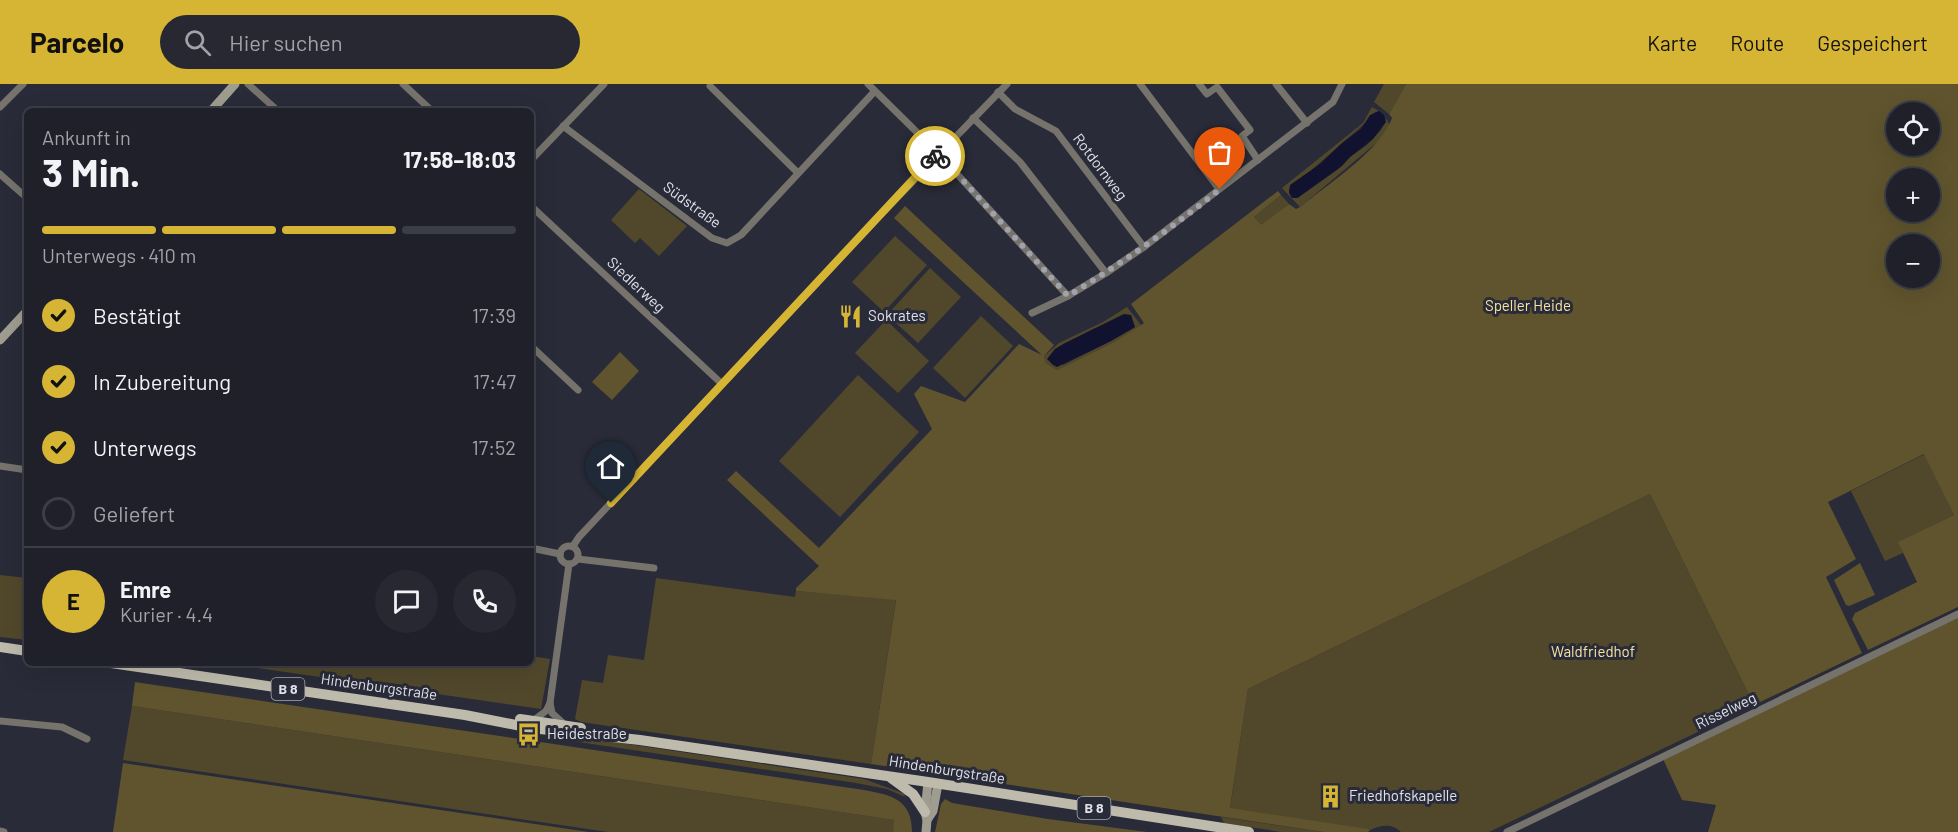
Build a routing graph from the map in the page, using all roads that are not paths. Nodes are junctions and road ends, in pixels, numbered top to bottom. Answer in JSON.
{"nodes":[{"id":1,"x":23,"y":84,"type":"edge"},
{"id":2,"x":235,"y":84,"type":"edge"},
{"id":3,"x":248,"y":84,"type":"edge"},
{"id":4,"x":403,"y":84,"type":"edge"},
{"id":5,"x":604,"y":84,"type":"edge"},
{"id":6,"x":868,"y":84,"type":"edge"},
{"id":7,"x":1007,"y":84,"type":"edge"},
{"id":8,"x":1140,"y":84,"type":"edge"},
{"id":9,"x":1199,"y":84,"type":"edge"},
{"id":10,"x":1276,"y":84,"type":"edge"},
{"id":11,"x":1342,"y":84,"type":"edge"},
{"id":12,"x":710,"y":86,"type":"dead end"},
{"id":13,"x":874,"y":92,"type":"junction"},
{"id":14,"x":998,"y":92,"type":"junction"},
{"id":15,"x":0,"y":107,"type":"edge"},
{"id":16,"x":214,"y":108,"type":"edge"},
{"id":17,"x":275,"y":108,"type":"edge"},
{"id":18,"x":429,"y":108,"type":"edge"},
{"id":19,"x":973,"y":118,"type":"junction"},
{"id":20,"x":1307,"y":123,"type":"junction"},
{"id":21,"x":563,"y":126,"type":"junction"},
{"id":22,"x":938,"y":153,"type":"junction"},
{"id":23,"x":534,"y":157,"type":"edge"},
{"id":24,"x":1258,"y":160,"type":"junction"},
{"id":25,"x":798,"y":173,"type":"junction"},
{"id":26,"x":0,"y":174,"type":"edge"},
{"id":27,"x":1220,"y":189,"type":"junction"},
{"id":28,"x":24,"y":195,"type":"edge"},
{"id":29,"x":534,"y":209,"type":"edge"},
{"id":30,"x":1144,"y":247,"type":"junction"},
{"id":31,"x":1106,"y":273,"type":"junction"},
{"id":32,"x":1068,"y":296,"type":"junction"},
{"id":33,"x":1032,"y":313,"type":"dead end"},
{"id":34,"x":24,"y":314,"type":"edge"},
{"id":35,"x":0,"y":340,"type":"edge"},
{"id":36,"x":534,"y":349,"type":"edge"},
{"id":37,"x":722,"y":384,"type":"junction"},
{"id":38,"x":578,"y":390,"type":"dead end"},
{"id":39,"x":0,"y":466,"type":"edge"},
{"id":40,"x":24,"y":470,"type":"edge"},
{"id":41,"x":573,"y":546,"type":"junction"},
{"id":42,"x":534,"y":549,"type":"edge"},
{"id":43,"x":560,"y":554,"type":"junction"},
{"id":44,"x":578,"y":559,"type":"junction"},
{"id":45,"x":568,"y":564,"type":"junction"},
{"id":46,"x":654,"y":568,"type":"dead end"},
{"id":47,"x":1958,"y":614,"type":"edge"},
{"id":48,"x":0,"y":647,"type":"edge"},
{"id":49,"x":24,"y":651,"type":"edge"},
{"id":50,"x":132,"y":666,"type":"edge"},
{"id":51,"x":550,"y":703,"type":"junction"},
{"id":52,"x":465,"y":714,"type":"junction"},
{"id":53,"x":533,"y":720,"type":"junction"},
{"id":54,"x":0,"y":722,"type":"edge"},
{"id":55,"x":565,"y":725,"type":"junction"},
{"id":56,"x":87,"y":739,"type":"dead end"},
{"id":57,"x":640,"y":740,"type":"junction"},
{"id":58,"x":888,"y":776,"type":"junction"},
{"id":59,"x":933,"y":783,"type":"junction"},
{"id":60,"x":926,"y":816,"type":"junction"},
{"id":61,"x":926,"y":832,"type":"edge"},
{"id":62,"x":1249,"y":832,"type":"edge"},
{"id":63,"x":1507,"y":832,"type":"edge"}],
"edges":[{"from":1,"to":15,"type":"street"},
{"from":2,"to":16,"type":"street"},
{"from":3,"to":17,"type":"street"},
{"from":4,"to":18,"type":"street"},
{"from":5,"to":21,"type":"street"},
{"from":6,"to":13,"type":"street"},
{"from":7,"to":14,"type":"street"},
{"from":8,"to":27,"type":"street"},
{"from":9,"to":24,"type":"street"},
{"from":10,"to":20,"type":"street"},
{"from":11,"to":20,"type":"street"},
{"from":12,"to":25,"type":"street"},
{"from":13,"to":22,"type":"street"},
{"from":13,"to":25,"type":"street","name":"Südstraße"},
{"from":14,"to":19,"type":"street"},
{"from":14,"to":30,"type":"street","name":"Rotdornweg"},
{"from":19,"to":22,"type":"street"},
{"from":19,"to":31,"type":"street"},
{"from":20,"to":24,"type":"street"},
{"from":21,"to":23,"type":"street"},
{"from":21,"to":25,"type":"street","name":"Südstraße"},
{"from":22,"to":32,"type":"street"},
{"from":22,"to":37,"type":"street"},
{"from":24,"to":27,"type":"street"},
{"from":26,"to":28,"type":"street"},
{"from":27,"to":30,"type":"street"},
{"from":29,"to":37,"type":"street","name":"Siedlerweg"},
{"from":30,"to":31,"type":"street"},
{"from":31,"to":32,"type":"street"},
{"from":32,"to":33,"type":"street"},
{"from":34,"to":35,"type":"street"},
{"from":36,"to":38,"type":"street"},
{"from":37,"to":41,"type":"street"},
{"from":39,"to":40,"type":"street"},
{"from":41,"to":43,"type":"street"},
{"from":41,"to":44,"type":"street"},
{"from":42,"to":43,"type":"street"},
{"from":43,"to":45,"type":"street"},
{"from":44,"to":45,"type":"street"},
{"from":44,"to":46,"type":"street"},
{"from":45,"to":51,"type":"street"},
{"from":47,"to":63,"type":"street","name":"Risselweg"},
{"from":48,"to":49,"type":"main road"},
{"from":50,"to":52,"type":"main road","name":"Hindenburgstraße","number":"B 8"},
{"from":51,"to":53,"type":"street"},
{"from":51,"to":55,"type":"street"},
{"from":52,"to":53,"type":"main road","name":"Hindenburgstraße","number":"B 8"},
{"from":52,"to":57,"type":"main road","name":"Hindenburgstraße","number":"B 8"},
{"from":53,"to":55,"type":"main road","name":"Hindenburgstraße","number":"B 8"},
{"from":54,"to":56,"type":"street"},
{"from":55,"to":57,"type":"main road","name":"Hindenburgstraße","number":"B 8"},
{"from":57,"to":58,"type":"main road","name":"Hindenburgstraße","number":"B 8"},
{"from":58,"to":59,"type":"main road","name":"Hindenburgstraße","number":"B 8"},
{"from":58,"to":60,"type":"main road"},
{"from":59,"to":60,"type":"street"},
{"from":59,"to":62,"type":"main road","name":"Hindenburgstraße","number":"B 8"},
{"from":60,"to":61,"type":"street"}]}
